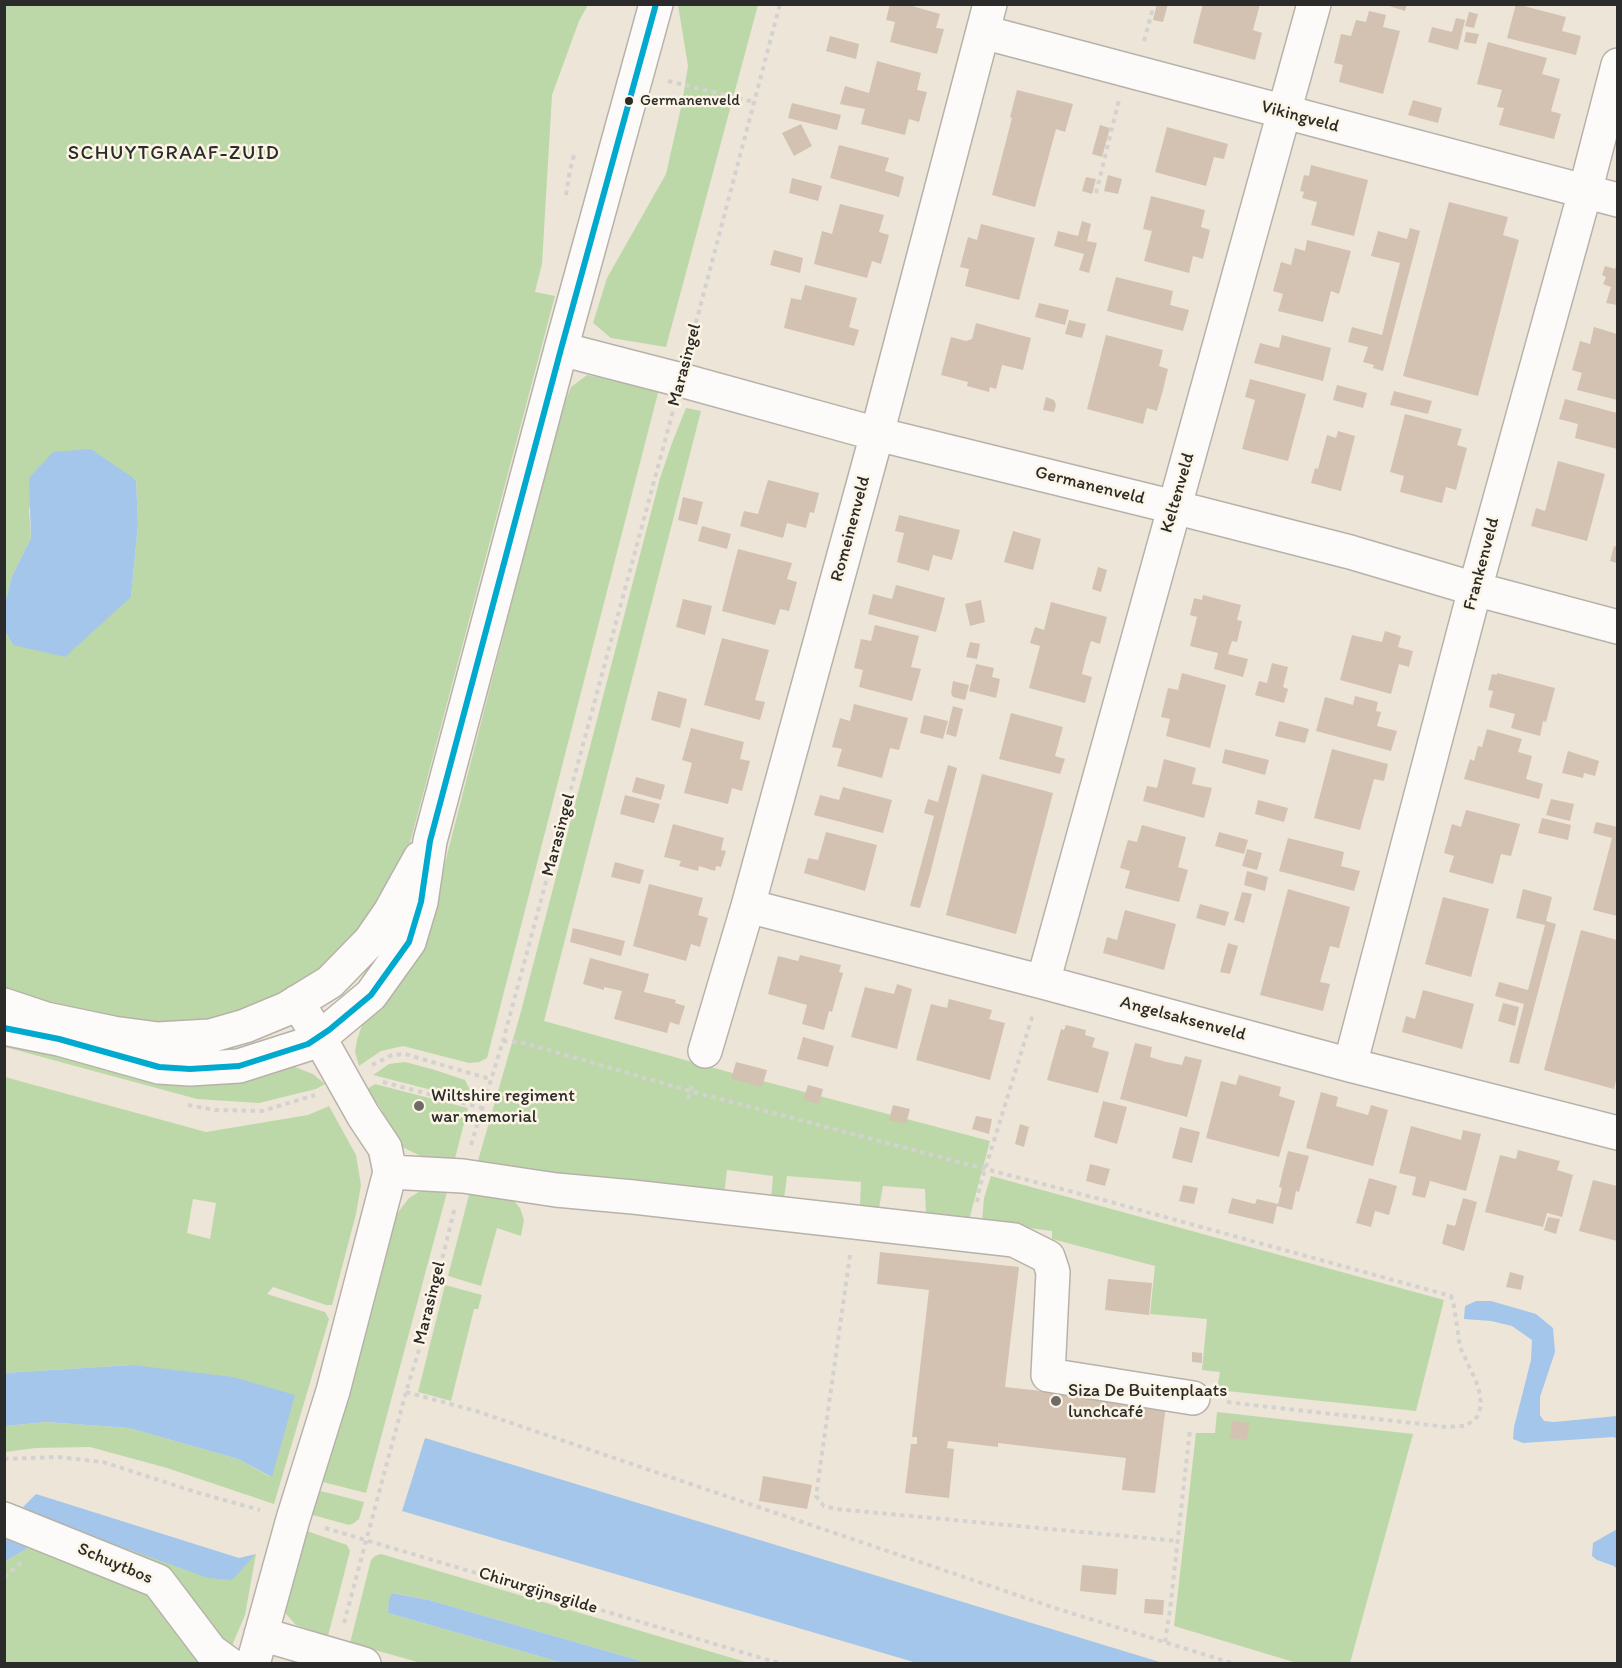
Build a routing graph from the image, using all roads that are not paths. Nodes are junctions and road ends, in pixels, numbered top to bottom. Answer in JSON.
{"nodes":[{"id":1,"x":656,"y":4,"type":"edge"},
{"id":2,"x":1314,"y":4,"type":"edge"},
{"id":3,"x":987,"y":18,"type":"edge"},
{"id":4,"x":1617,"y":65,"type":"edge"},
{"id":5,"x":1285,"y":113,"type":"junction"},
{"id":6,"x":1585,"y":192,"type":"junction"},
{"id":7,"x":1617,"y":200,"type":"edge"},
{"id":8,"x":561,"y":349,"type":"junction"},
{"id":9,"x":877,"y":434,"type":"junction"},
{"id":10,"x":1174,"y":507,"type":"junction"},
{"id":11,"x":1475,"y":589,"type":"junction"},
{"id":12,"x":1617,"y":627,"type":"edge"},
{"id":13,"x":430,"y":841,"type":"junction"},
{"id":14,"x":748,"y":906,"type":"junction"},
{"id":15,"x":1043,"y":982,"type":"junction"},
{"id":16,"x":297,"y":1002,"type":"junction"},
{"id":17,"x":4,"y":1005,"type":"edge"},
{"id":18,"x":4,"y":1028,"type":"edge"},
{"id":19,"x":319,"y":1037,"type":"junction"},
{"id":20,"x":705,"y":1051,"type":"dead end"},
{"id":21,"x":1350,"y":1065,"type":"junction"},
{"id":22,"x":1617,"y":1133,"type":"edge"},
{"id":23,"x":390,"y":1172,"type":"junction"},
{"id":24,"x":1193,"y":1398,"type":"road end"},
{"id":25,"x":4,"y":1519,"type":"edge"},
{"id":26,"x":257,"y":1649,"type":"edge"},
{"id":27,"x":350,"y":1659,"type":"edge"},
{"id":28,"x":229,"y":1664,"type":"edge"}],
"edges":[{"from":1,"to":8,"type":"street"},
{"from":2,"to":5,"type":"street","name":"Keltenveld"},
{"from":3,"to":5,"type":"street","name":"Vikingveld"},
{"from":3,"to":9,"type":"street","name":"Romeinenveld"},
{"from":4,"to":6,"type":"street","name":"Frankenveld"},
{"from":5,"to":6,"type":"street","name":"Vikingveld"},
{"from":5,"to":10,"type":"street","name":"Keltenveld"},
{"from":6,"to":7,"type":"street","name":"Vikingveld"},
{"from":6,"to":11,"type":"street","name":"Frankenveld"},
{"from":8,"to":9,"type":"street","name":"Germanenveld"},
{"from":8,"to":13,"type":"street"},
{"from":9,"to":10,"type":"street","name":"Germanenveld"},
{"from":9,"to":14,"type":"street","name":"Romeinenveld"},
{"from":10,"to":11,"type":"street","name":"Germanenveld"},
{"from":10,"to":15,"type":"street","name":"Keltenveld"},
{"from":11,"to":12,"type":"street","name":"Germanenveld"},
{"from":11,"to":21,"type":"street","name":"Frankenveld"},
{"from":13,"to":16,"type":"street"},
{"from":13,"to":19,"type":"street"},
{"from":14,"to":15,"type":"street","name":"Angelsaksenveld"},
{"from":14,"to":20,"type":"street","name":"Romeinenveld"},
{"from":15,"to":21,"type":"street","name":"Angelsaksenveld"},
{"from":16,"to":17,"type":"street"},
{"from":16,"to":19,"type":"street"},
{"from":18,"to":19,"type":"street"},
{"from":19,"to":23,"type":"street"},
{"from":21,"to":22,"type":"street","name":"Angelsaksenveld"},
{"from":23,"to":24,"type":"street"},
{"from":23,"to":26,"type":"street"},
{"from":25,"to":28,"type":"street","name":"Schuytbos"},
{"from":26,"to":27,"type":"street"}]}
